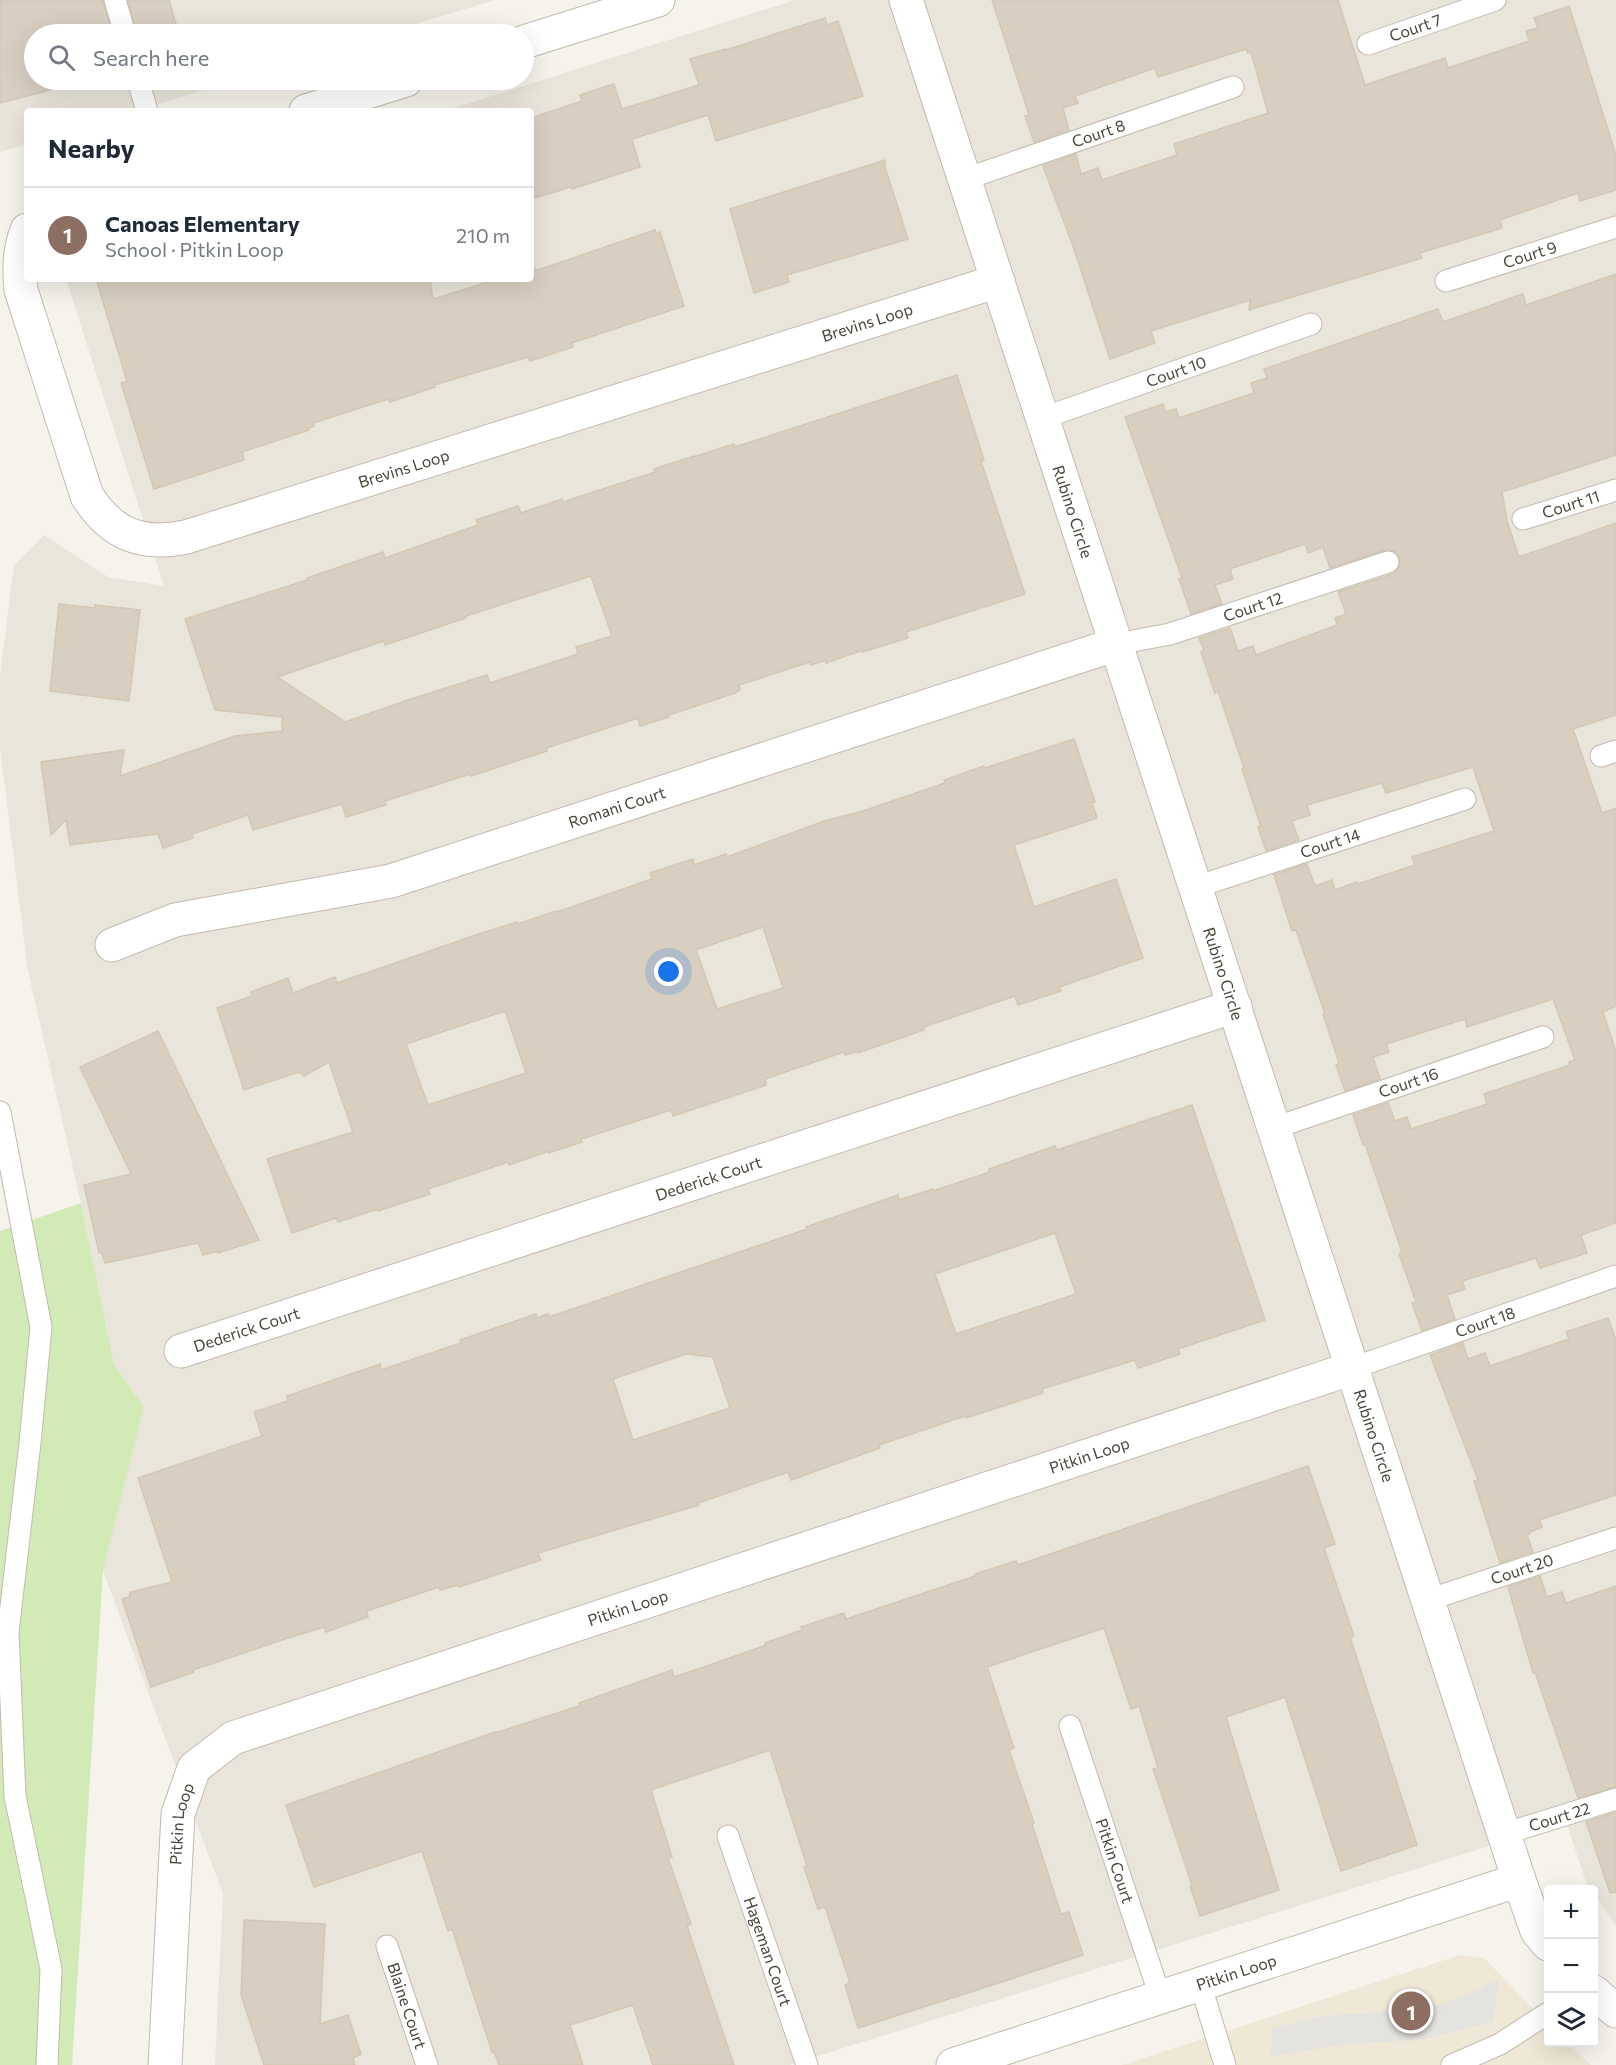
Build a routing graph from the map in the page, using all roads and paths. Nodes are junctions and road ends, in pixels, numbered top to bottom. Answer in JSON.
{"nodes":[{"id":1,"x":115,"y":0,"type":"edge"},
{"id":2,"x":658,"y":0,"type":"edge"},
{"id":3,"x":906,"y":0,"type":"edge"},
{"id":4,"x":1495,"y":0,"type":"edge"},
{"id":5,"x":122,"y":24,"type":"edge"},
{"id":6,"x":534,"y":39,"type":"edge"},
{"id":7,"x":1368,"y":44,"type":"dead end"},
{"id":8,"x":1233,"y":87,"type":"dead end"},
{"id":9,"x":141,"y":90,"type":"edge"},
{"id":10,"x":374,"y":90,"type":"edge"},
{"id":11,"x":146,"y":108,"type":"edge"},
{"id":12,"x":316,"y":108,"type":"edge"},
{"id":13,"x":964,"y":179,"type":"junction"},
{"id":14,"x":1616,"y":227,"type":"edge"},
{"id":15,"x":24,"y":238,"type":"edge"},
{"id":16,"x":998,"y":281,"type":"junction"},
{"id":17,"x":1446,"y":281,"type":"dead end"},
{"id":18,"x":1311,"y":324,"type":"dead end"},
{"id":19,"x":1043,"y":418,"type":"junction"},
{"id":20,"x":1616,"y":490,"type":"edge"},
{"id":21,"x":1523,"y":519,"type":"dead end"},
{"id":22,"x":1388,"y":562,"type":"dead end"},
{"id":23,"x":1117,"y":644,"type":"junction"},
{"id":24,"x":1466,"y":799,"type":"dead end"},
{"id":25,"x":1196,"y":887,"type":"junction"},
{"id":26,"x":112,"y":945,"type":"dead end"},
{"id":27,"x":1234,"y":1006,"type":"junction"},
{"id":28,"x":1543,"y":1037,"type":"dead end"},
{"id":29,"x":0,"y":1112,"type":"edge"},
{"id":30,"x":1274,"y":1128,"type":"junction"},
{"id":31,"x":1616,"y":1276,"type":"edge"},
{"id":32,"x":181,"y":1351,"type":"dead end"},
{"id":33,"x":1353,"y":1368,"type":"junction"},
{"id":34,"x":1616,"y":1538,"type":"edge"},
{"id":35,"x":1428,"y":1600,"type":"junction"},
{"id":36,"x":1070,"y":1726,"type":"dead end"},
{"id":37,"x":1616,"y":1798,"type":"edge"},
{"id":38,"x":1504,"y":1834,"type":"junction"},
{"id":39,"x":728,"y":1836,"type":"dead end"},
{"id":40,"x":1519,"y":1880,"type":"junction"},
{"id":41,"x":1544,"y":1939,"type":"edge"},
{"id":42,"x":387,"y":1946,"type":"dead end"},
{"id":43,"x":1200,"y":1983,"type":"junction"},
{"id":44,"x":1594,"y":1993,"type":"edge"},
{"id":45,"x":1160,"y":1996,"type":"junction"},
{"id":46,"x":1616,"y":2011,"type":"edge"},
{"id":47,"x":1544,"y":2016,"type":"edge"},
{"id":48,"x":47,"y":2065,"type":"edge"},
{"id":49,"x":165,"y":2065,"type":"edge"},
{"id":50,"x":427,"y":2065,"type":"edge"},
{"id":51,"x":807,"y":2065,"type":"edge"},
{"id":52,"x":953,"y":2065,"type":"edge"},
{"id":53,"x":1225,"y":2065,"type":"edge"},
{"id":54,"x":1452,"y":2065,"type":"edge"}],
"edges":[{"from":1,"to":5,"type":"lane"},
{"from":2,"to":6,"type":"street"},
{"from":3,"to":13,"type":"street","name":"Rubino Circle"},
{"from":4,"to":7,"type":"lane","name":"Court 7"},
{"from":8,"to":13,"type":"lane","name":"Court 8"},
{"from":9,"to":11,"type":"lane"},
{"from":10,"to":12,"type":"street"},
{"from":13,"to":16,"type":"street","name":"Rubino Circle"},
{"from":14,"to":17,"type":"lane","name":"Court 9"},
{"from":15,"to":16,"type":"street","name":"Brevins Loop"},
{"from":16,"to":19,"type":"street","name":"Rubino Circle"},
{"from":18,"to":19,"type":"lane","name":"Court 10"},
{"from":19,"to":23,"type":"street","name":"Rubino Circle"},
{"from":20,"to":21,"type":"lane","name":"Court 11"},
{"from":22,"to":23,"type":"lane","name":"Court 12"},
{"from":23,"to":25,"type":"street","name":"Rubino Circle"},
{"from":23,"to":26,"type":"street","name":"Romani Court"},
{"from":24,"to":25,"type":"lane","name":"Court 14"},
{"from":25,"to":27,"type":"street","name":"Rubino Circle"},
{"from":27,"to":30,"type":"street","name":"Rubino Circle"},
{"from":27,"to":32,"type":"street","name":"Dederick Court"},
{"from":28,"to":30,"type":"lane","name":"Court 16"},
{"from":29,"to":48,"type":"lane"},
{"from":30,"to":33,"type":"street","name":"Rubino Circle"},
{"from":31,"to":33,"type":"lane","name":"Court 18"},
{"from":33,"to":35,"type":"street","name":"Rubino Circle"},
{"from":33,"to":49,"type":"street","name":"Pitkin Loop"},
{"from":34,"to":35,"type":"lane","name":"Court 20"},
{"from":35,"to":38,"type":"street","name":"Rubino Circle"},
{"from":36,"to":45,"type":"lane","name":"Pitkin Court"},
{"from":37,"to":38,"type":"lane","name":"Court 22"},
{"from":38,"to":40,"type":"street","name":"Rubino Circle"},
{"from":39,"to":51,"type":"lane","name":"Hageman Court"},
{"from":40,"to":41,"type":"street","name":"Rubino Circle"},
{"from":40,"to":43,"type":"street","name":"Pitkin Loop"},
{"from":42,"to":50,"type":"lane","name":"Blaine Court"},
{"from":43,"to":45,"type":"street","name":"Pitkin Loop"},
{"from":43,"to":53,"type":"lane"},
{"from":44,"to":46,"type":"street"},
{"from":45,"to":52,"type":"street","name":"Pitkin Loop"},
{"from":47,"to":54,"type":"lane"}]}
